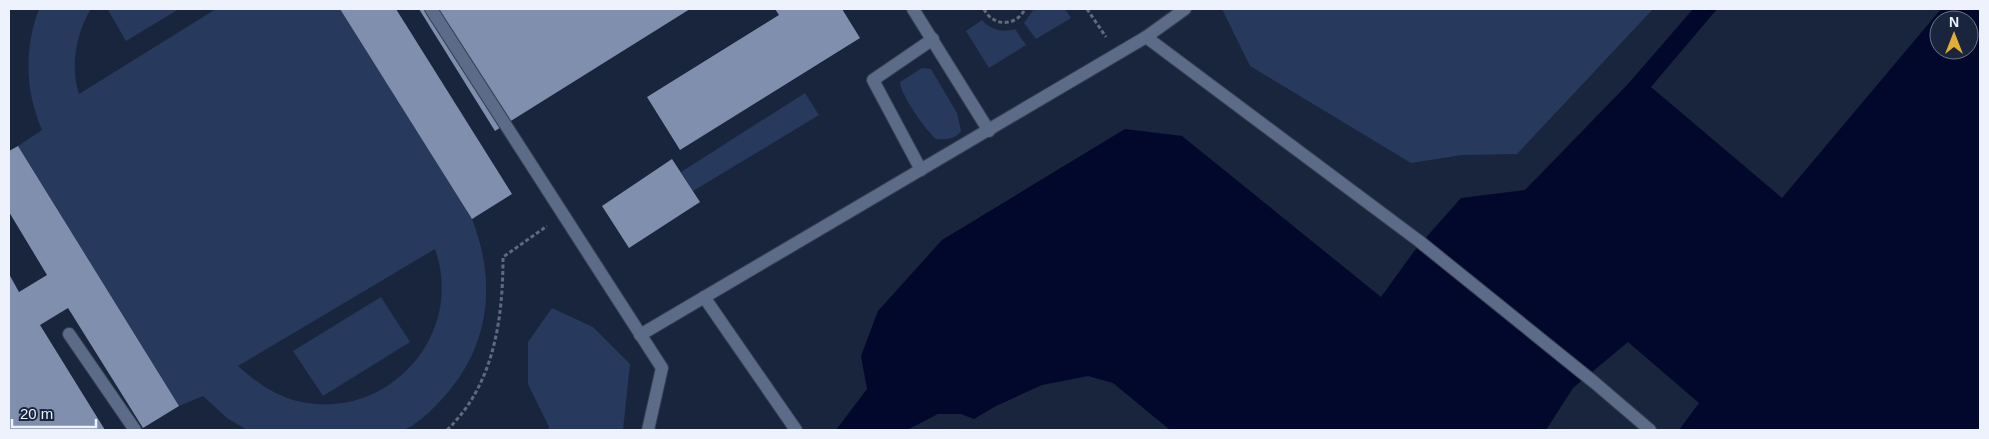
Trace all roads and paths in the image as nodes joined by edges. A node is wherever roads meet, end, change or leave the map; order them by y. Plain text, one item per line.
1 (431, 9) edge
2 (913, 9) edge
3 (984, 9) edge
4 (1025, 9) edge
5 (1086, 9) edge
6 (1185, 9) edge
7 (1146, 37) junction
8 (933, 39) junction
9 (1109, 42) dead end
10 (989, 130) junction
11 (921, 170) junction
12 (564, 215) junction
13 (704, 297) junction
14 (69, 334) dead end
15 (640, 334) junction
16 (135, 430) edge
17 (447, 430) edge
18 (648, 430) edge
19 (796, 430) edge
20 (1650, 430) edge

1 - 12 lane
2 - 8 lane
3 - 4 path
5 - 9 path
6 - 7 lane
7 - 10 lane
7 - 20 lane
8 - 10 lane
8 - 11 lane
10 - 11 lane
11 - 13 lane
12 - 15 lane
12 - 17 path
13 - 15 lane
13 - 19 lane
14 - 16 lane
15 - 18 lane

